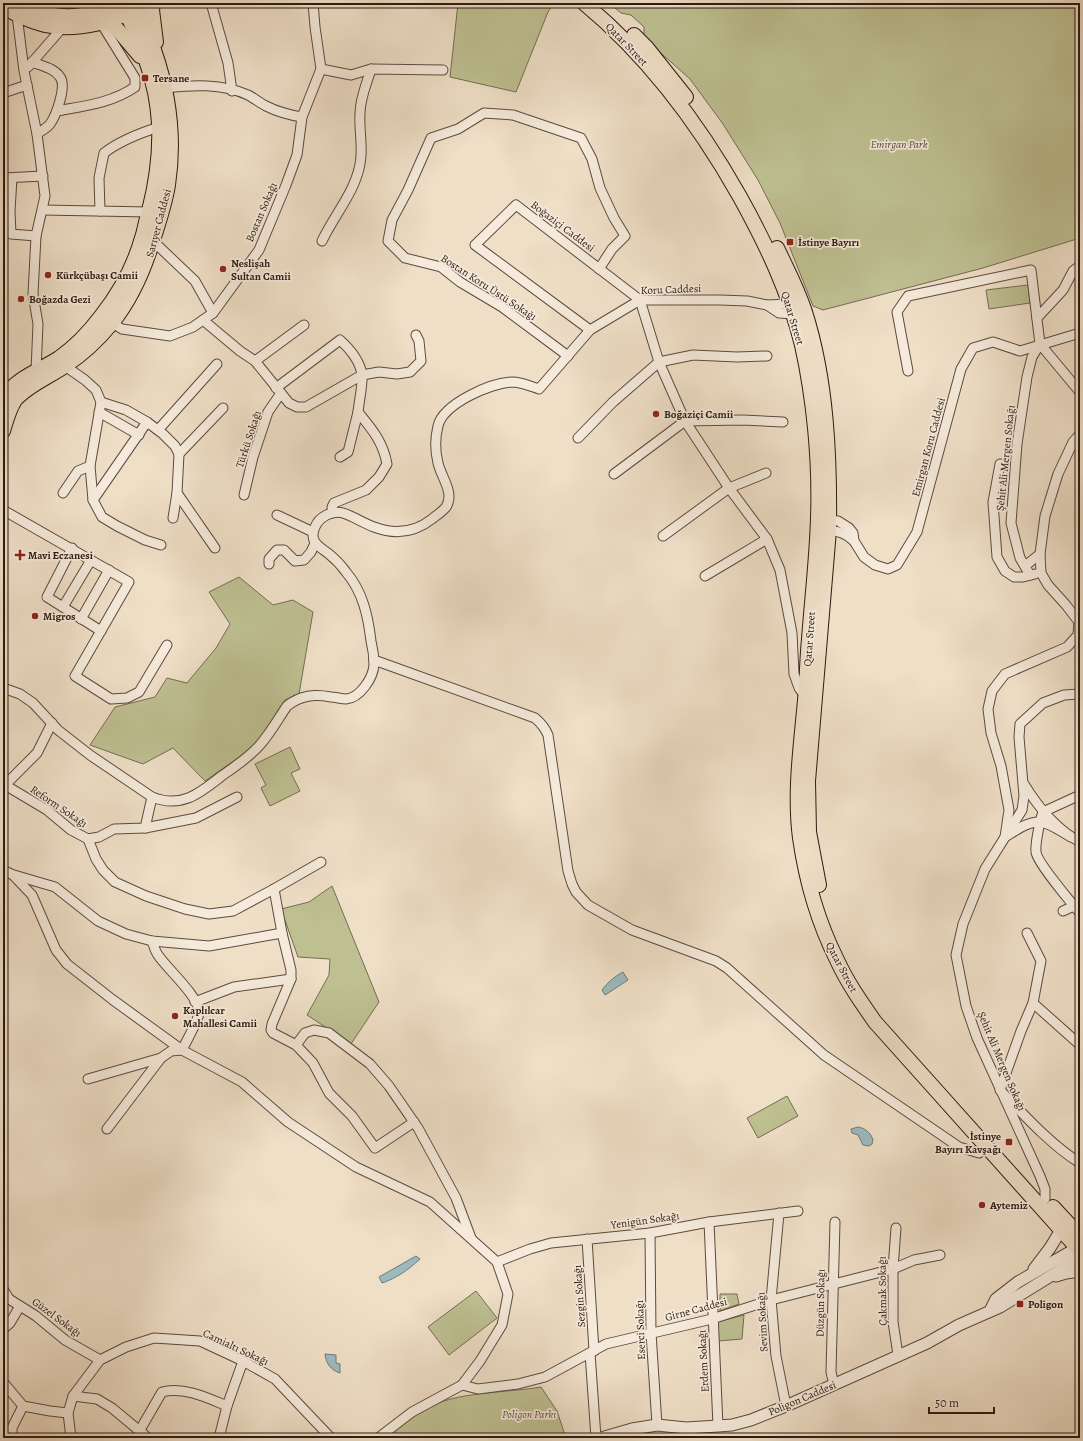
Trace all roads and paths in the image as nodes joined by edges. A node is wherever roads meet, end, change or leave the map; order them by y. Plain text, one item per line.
1 (153, 3) edge
2 (211, 3) edge
3 (313, 3) edge
4 (584, 3) edge
5 (598, 3) edge
6 (3, 6) edge
7 (130, 6) edge
8 (15, 9) edge
9 (104, 22) junction
10 (63, 27) junction
11 (32, 62) junction
12 (153, 64) junction
13 (321, 69) junction
14 (371, 69) junction
15 (443, 70) dead end
16 (24, 71) junction
17 (27, 85) junction
18 (165, 88) junction
19 (232, 91) junction
20 (3, 93) edge
21 (57, 110) junction
22 (302, 117) junction
23 (159, 127) junction
24 (38, 134) junction
25 (43, 176) junction
26 (8, 178) edge
27 (43, 210) junction
28 (100, 211) junction
29 (148, 212) junction
30 (36, 236) junction
31 (148, 240) junction
32 (322, 241) dead end
33 (1080, 266) edge
34 (599, 269) junction
35 (640, 300) junction
36 (797, 307) junction
37 (213, 313) junction
38 (1037, 318) junction
39 (107, 319) junction
40 (203, 320) junction
41 (304, 325) dead end
42 (590, 330) junction
43 (1080, 333) edge
44 (416, 335) dead end
45 (1040, 344) junction
46 (568, 356) junction
47 (767, 356) dead end
48 (255, 361) junction
49 (62, 362) junction
50 (659, 362) junction
51 (217, 364) dead end
52 (908, 370) dead end
53 (36, 371) junction
54 (362, 375) junction
55 (279, 390) junction
56 (1080, 392) edge
57 (3, 398) edge
58 (101, 402) junction
59 (223, 408) dead end
60 (99, 412) junction
61 (358, 412) junction
62 (685, 421) junction
63 (147, 422) junction
64 (783, 422) dead end
65 (158, 430) junction
66 (3, 431) edge
67 (1080, 434) edge
68 (139, 435) junction
69 (578, 438) dead end
70 (179, 454) junction
71 (340, 457) dead end
72 (1000, 464) dead end
73 (90, 466) junction
74 (766, 473) dead end
75 (614, 474) dead end
76 (729, 488) junction
77 (63, 493) dead end
78 (177, 493) junction
79 (244, 495) dead end
80 (93, 500) junction
81 (3, 510) edge
82 (333, 513) junction
83 (277, 515) dead end
84 (173, 518) dead end
85 (824, 524) junction
86 (314, 532) junction
87 (663, 536) dead end
88 (767, 539) junction
89 (315, 543) junction
90 (161, 544) dead end
91 (72, 548) junction
92 (215, 548) dead end
93 (1040, 554) junction
94 (91, 560) junction
95 (269, 564) dead end
96 (1025, 566) junction
97 (109, 570) junction
98 (1041, 573) junction
99 (1030, 575) junction
100 (705, 576) dead end
101 (63, 607) junction
102 (81, 618) junction
103 (101, 631) junction
104 (167, 645) dead end
105 (374, 660) junction
106 (3, 688) edge
107 (1080, 694) edge
108 (806, 696) junction
109 (52, 723) junction
110 (1023, 783) junction
111 (1080, 795) edge
112 (152, 797) junction
113 (237, 797) dead end
114 (1043, 812) junction
115 (1040, 822) junction
116 (145, 828) junction
117 (1005, 836) junction
118 (1071, 837) junction
119 (88, 839) junction
120 (1080, 842) edge
121 (321, 862) dead end
122 (3, 870) edge
123 (13, 875) junction
124 (274, 889) junction
125 (1077, 904) edge
126 (1063, 911) dead end
127 (1080, 913) edge
128 (282, 932) junction
129 (1027, 932) dead end
130 (152, 941) junction
131 (291, 979) junction
132 (195, 1002) junction
133 (1034, 1003) junction
134 (1080, 1044) edge
135 (296, 1045) junction
136 (182, 1050) junction
137 (161, 1058) junction
138 (88, 1079) dead end
139 (1000, 1090) junction
140 (414, 1122) junction
141 (107, 1129) dead end
142 (991, 1145) junction
143 (1080, 1163) edge
144 (1045, 1199) junction
145 (798, 1211) dead end
146 (779, 1213) junction
147 (709, 1222) junction
148 (835, 1222) dead end
149 (896, 1228) dead end
150 (1061, 1230) junction
151 (650, 1233) junction
152 (472, 1239) junction
153 (587, 1239) junction
154 (1079, 1248) edge
155 (940, 1255) dead end
156 (497, 1262) junction
157 (893, 1269) junction
158 (1080, 1271) edge
159 (1030, 1274) junction
160 (1044, 1280) junction
161 (833, 1284) junction
162 (3, 1289) edge
163 (771, 1300) junction
164 (20, 1306) junction
165 (990, 1311) junction
166 (712, 1319) junction
167 (3, 1329) edge
168 (651, 1333) junction
169 (592, 1352) junction
170 (898, 1355) junction
171 (100, 1360) junction
172 (243, 1361) junction
173 (3, 1382) edge
174 (462, 1385) junction
175 (834, 1385) junction
176 (74, 1396) junction
177 (23, 1406) junction
178 (227, 1406) junction
179 (786, 1406) junction
180 (68, 1413) junction
181 (657, 1425) junction
182 (718, 1426) junction
183 (140, 1430) junction
184 (386, 1435) edge
185 (12, 1438) edge
186 (71, 1438) edge
187 (148, 1438) edge
188 (219, 1438) edge
189 (331, 1438) edge
190 (378, 1438) edge
191 (596, 1438) edge
192 (601, 1438) edge

1 - 12 main road
2 - 19 street
3 - 13 street, Bostan Sokağı
4 - 36 main road, Qatar Street
5 - 36 main road, Qatar Street
6 - 8 main road
7 - 8 main road
7 - 9 main road
7 - 12 main road, Sarıyer Caddesi
8 - 10 main road
8 - 16 street
9 - 10 main road
9 - 12 main road
9 - 21 street
10 - 11 street
11 - 16 street
11 - 21 street
12 - 18 main road, Sarıyer Caddesi
12 - 23 main road, Sarıyer Caddesi
13 - 14 street
13 - 22 street, Bostan Sokağı
14 - 15 street
14 - 32 street
16 - 17 street
17 - 20 street
17 - 24 street
18 - 19 street
18 - 31 main road, Sarıyer Caddesi
19 - 22 street
21 - 24 street
22 - 37 street, Bostan Sokağı
23 - 28 street
23 - 29 main road, Sarıyer Caddesi
24 - 25 street
25 - 26 street
25 - 27 street
26 - 30 street
27 - 28 street
27 - 30 street
28 - 29 street
29 - 31 main road, Sarıyer Caddesi
30 - 53 street
31 - 37 street
31 - 39 main road, Sarıyer Caddesi
33 - 38 street
34 - 35 street, Boğaziçi Caddesi
34 - 42 street, Boğaziçi Caddesi
34 - 46 street, Bostan Koru Üstü Sokağı
35 - 36 street, Koru Caddesi
35 - 42 street, Koru Caddesi
35 - 50 street
36 - 85 main road, Qatar Street
37 - 40 street, Bostan Sokağı
38 - 45 street
38 - 52 street
39 - 40 street, Bostan Sokağı
39 - 49 main road, Sarıyer Caddesi
40 - 48 street
41 - 48 street
42 - 46 street, Koru Caddesi
43 - 45 street, Emirgan Koru Caddesi
44 - 54 street
45 - 56 street
45 - 85 street, Emirgan Koru Caddesi
45 - 96 street, Şehit Ali Mergen Sokağı
46 - 82 street, Koru Caddesi
47 - 50 street
48 - 55 street
49 - 53 main road, Sarıyer Caddesi
49 - 58 street
49 - 66 main road, Sarıyer Caddesi
50 - 62 street
50 - 69 street
51 - 65 street
53 - 57 main road, Sarıyer Caddesi
54 - 55 street
54 - 55 street, Türkü Sokağı
54 - 61 street
55 - 79 street, Türkü Sokağı
58 - 60 street
58 - 63 street
59 - 70 street
60 - 68 street
60 - 73 street
61 - 71 street
61 - 82 street
62 - 64 street
62 - 75 street
62 - 76 street
63 - 65 street
63 - 68 street
65 - 70 street
67 - 93 street
68 - 80 street
70 - 78 street
72 - 99 street
73 - 77 street
73 - 80 street
74 - 76 street
76 - 87 street
76 - 88 street
78 - 84 street
78 - 92 street
80 - 90 street
81 - 91 street
82 - 86 street
83 - 86 street
85 - 108 main road, Qatar Street
85 - 142 main road, Qatar Street
86 - 89 street
88 - 100 street
88 - 108 street
89 - 95 street
89 - 105 street
91 - 94 street
91 - 101 street
93 - 96 street
93 - 98 street
94 - 97 street
94 - 101 street
96 - 99 street, Şehit Ali Mergen Sokağı
97 - 102 street
97 - 103 street
98 - 99 street
98 - 117 street
101 - 102 street
102 - 103 street
103 - 104 street
105 - 112 street
105 - 142 street
106 - 109 street
107 - 110 street, Şehit Ali Mergen Sokağı
108 - 142 main road, Qatar Street
109 - 112 street
109 - 119 street, Reform Sokağı
110 - 114 street
110 - 117 street, Şehit Ali Mergen Sokağı
111 - 114 street
112 - 116 street
113 - 116 street, Reform Sokağı
114 - 115 street
114 - 118 street
115 - 117 street
115 - 118 street
115 - 125 street
116 - 119 street, Reform Sokağı
117 - 139 street, Şehit Ali Mergen Sokağı
118 - 120 street
119 - 124 street
121 - 124 street
122 - 123 street
123 - 130 street
123 - 136 street
124 - 128 street
125 - 126 street
125 - 127 street
128 - 130 street
128 - 131 street
129 - 133 street
130 - 132 street
131 - 132 street
131 - 135 street
132 - 136 street
133 - 134 street
133 - 139 street
135 - 140 street
135 - 140 street
136 - 137 street
136 - 152 street
137 - 138 street
137 - 141 street
139 - 143 street
139 - 144 street, Şehit Ali Mergen Sokağı
140 - 152 street
142 - 144 main road, Qatar Street
142 - 150 main road, Qatar Street
144 - 154 main road, Qatar Street
145 - 146 street, Yenigün Sokağı
146 - 147 street, Yenigün Sokağı
146 - 163 street, Sevim Sokağı
147 - 151 street, Yenigün Sokağı
147 - 166 street, Erdem Sokağı
148 - 161 street, Düzgün Sokağı
149 - 157 street, Çakmak Sokağı
150 - 154 main road, Qatar Street
150 - 159 street
151 - 153 street, Yenigün Sokağı
151 - 168 street, Eserci Sokağı
152 - 156 street
153 - 156 street, Yenigün Sokağı
153 - 169 street, Sezgin Sokağı
154 - 159 street, Poligon Caddesi
154 - 160 street, Poligon Caddesi
155 - 157 street, Girne Caddesi
156 - 174 street
157 - 161 street, Girne Caddesi
157 - 170 street, Çakmak Sokağı
158 - 160 street
159 - 165 street, Poligon Caddesi
160 - 165 street, Poligon Caddesi
161 - 163 street, Girne Caddesi
161 - 175 street, Düzgün Sokağı
162 - 164 street, Güzel Sokağı
163 - 166 street, Girne Caddesi
163 - 179 street, Sevim Sokağı
164 - 167 street
164 - 171 street, Güzel Sokağı
165 - 170 street, Poligon Caddesi
166 - 168 street, Girne Caddesi
166 - 182 street, Erdem Sokağı
168 - 169 street, Girne Caddesi
168 - 181 street, Eserci Sokağı
169 - 174 street, Girne Caddesi
169 - 191 street, Sezgin Sokağı
170 - 175 street, Poligon Caddesi
171 - 172 street, Camialtı Sokağı
171 - 176 street, Camialtı Sokağı
172 - 178 street
172 - 189 street, Camialtı Sokağı
173 - 177 street
174 - 184 street
175 - 179 street, Poligon Caddesi
176 - 180 street, Camialtı Sokağı
176 - 183 street
177 - 180 street
177 - 185 street
178 - 183 street
178 - 188 street
179 - 182 street, Poligon Caddesi
180 - 186 street
181 - 182 street, Poligon Caddesi
181 - 192 street, Poligon Caddesi
183 - 187 street
184 - 190 street

